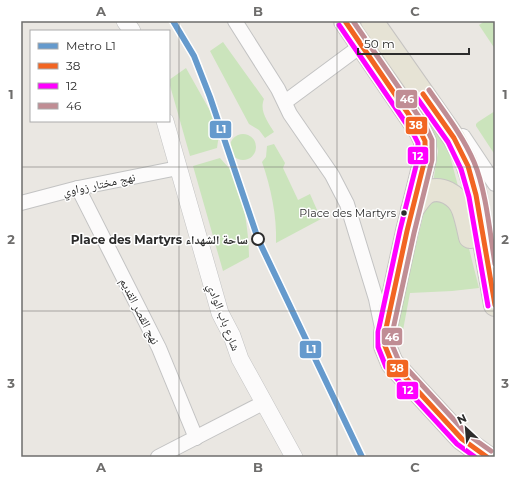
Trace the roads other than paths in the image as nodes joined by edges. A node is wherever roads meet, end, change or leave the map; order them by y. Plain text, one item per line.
1 (125, 21) edge
2 (235, 21) edge
3 (345, 21) edge
4 (372, 21) edge
5 (131, 30) edge
6 (362, 45) junction
7 (403, 66) junction
8 (285, 102) junction
9 (165, 122) edge
10 (178, 168) junction
11 (493, 181) edge
12 (78, 188) junction
13 (21, 203) edge
14 (412, 210) junction
15 (493, 296) edge
16 (495, 318) edge
17 (385, 341) junction
18 (263, 403) junction
19 (196, 438) junction
20 (462, 440) junction
21 (158, 457) edge
22 (293, 457) edge
23 (479, 457) edge
24 (487, 457) edge

1 - 5 street
2 - 8 street
3 - 6 main road
4 - 7 main road
6 - 8 street
6 - 14 main road
7 - 11 street
7 - 15 main road
8 - 17 street
9 - 10 street, شارع باب الوادي
10 - 12 street, نهج مختار زواوي
10 - 18 street, شارع باب الوادي
12 - 13 street, نهج مختار زواوي
12 - 19 street, نهج القصر القديم
14 - 16 main road
14 - 17 main road
17 - 20 main road
18 - 19 street
18 - 22 street, شارع باب الوادي
19 - 21 street
20 - 23 main road
20 - 24 main road

